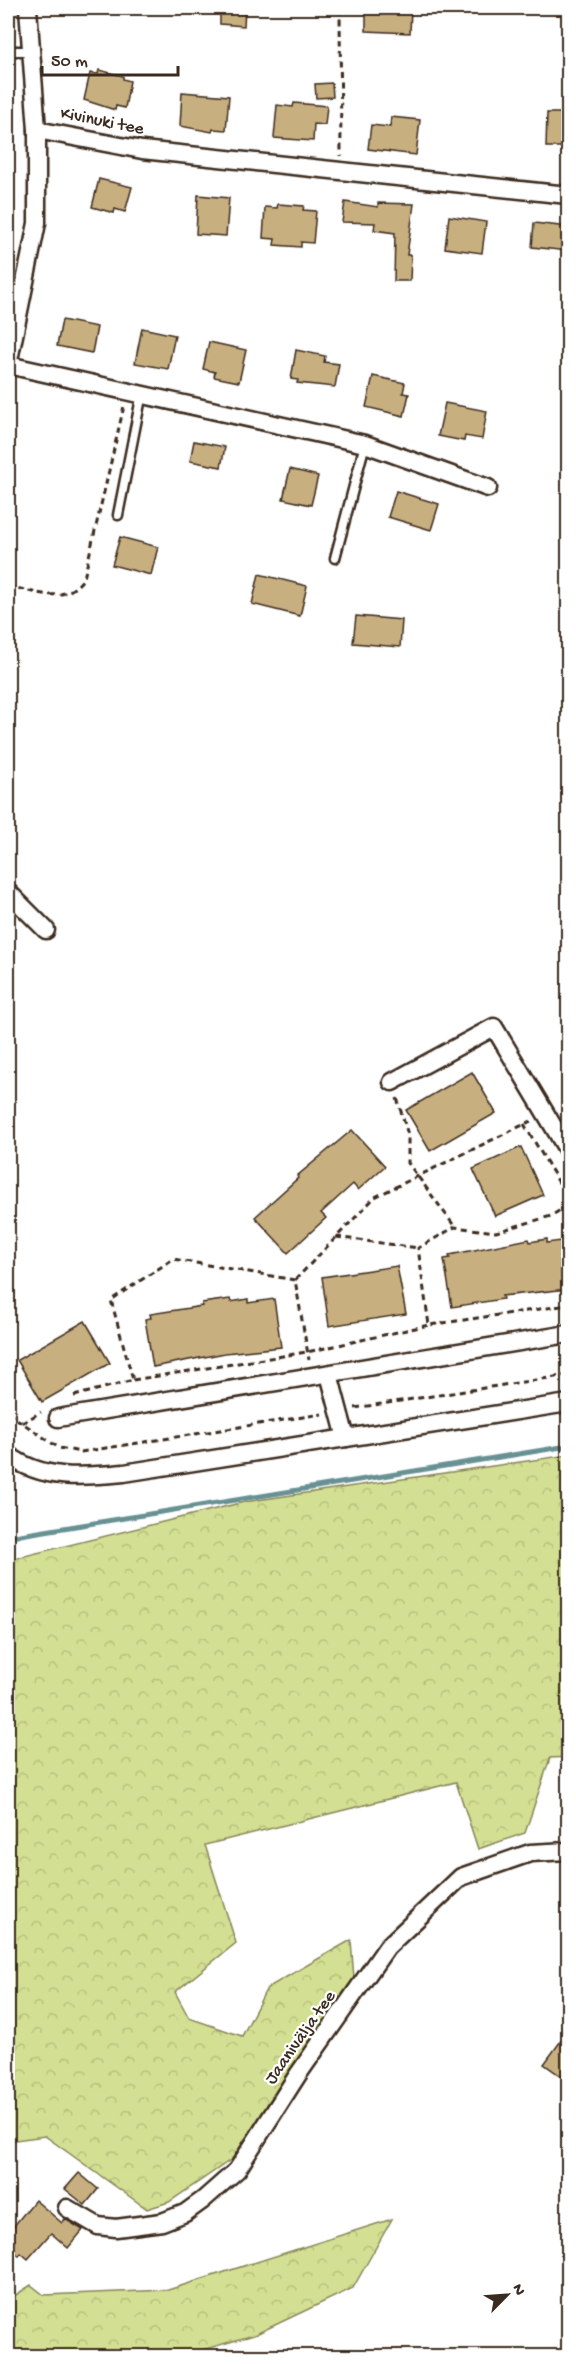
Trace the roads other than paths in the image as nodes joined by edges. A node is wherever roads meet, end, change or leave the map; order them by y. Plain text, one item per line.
1 (28, 8) edge
2 (8, 51) edge
3 (30, 51) junction
4 (37, 130) junction
5 (568, 195) edge
6 (135, 392) junction
7 (365, 444) junction
8 (488, 488) dead end
9 (118, 515) dead end
10 (335, 558) dead end
11 (8, 892) edge
12 (46, 930) dead end
13 (392, 1082) road end
14 (568, 1152) edge
15 (568, 1334) edge
16 (329, 1374) junction
17 (568, 1403) edge
18 (58, 1418) dead end
19 (346, 1438) junction
20 (8, 1455) edge
21 (568, 1851) edge
22 (67, 2208) dead end

1 - 3 street
2 - 3 lane
3 - 4 street
4 - 5 street, Kivinuki tee
4 - 6 street, Kivinuki tee
6 - 7 street, Kivinuki tee
6 - 9 lane
7 - 8 street, Kivinuki tee
7 - 10 lane
11 - 12 street
13 - 14 street
15 - 16 street
16 - 18 street
16 - 19 street
17 - 19 street
19 - 20 street
21 - 22 street, Jaanivälja tee

